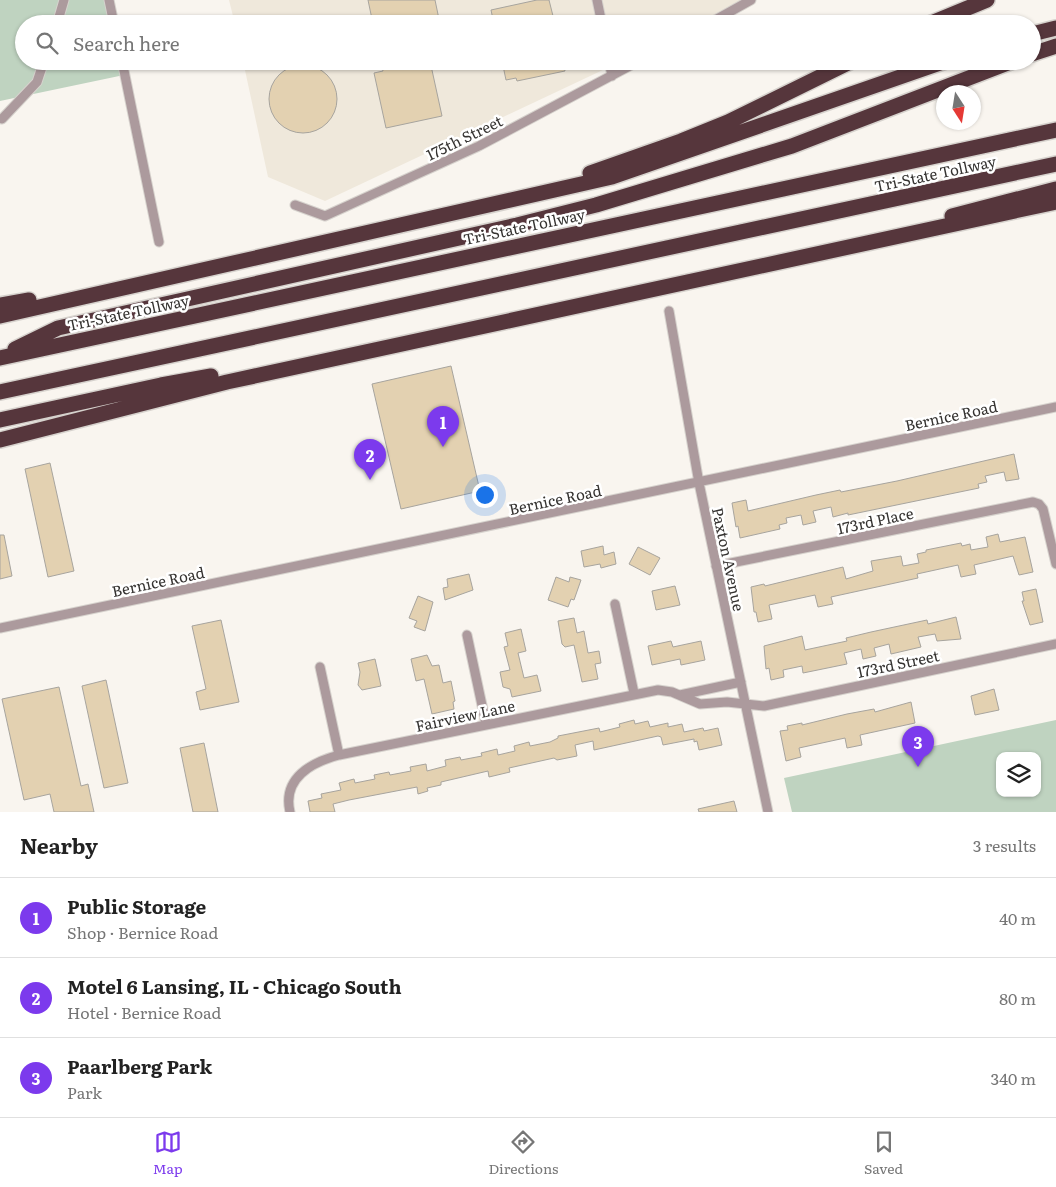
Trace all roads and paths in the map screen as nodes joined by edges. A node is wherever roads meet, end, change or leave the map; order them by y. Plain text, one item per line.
1 (64, 0) edge
2 (109, 0) edge
3 (597, 0) edge
4 (751, 0) edge
5 (987, 0) edge
6 (59, 15) edge
7 (112, 15) edge
8 (600, 15) edge
9 (724, 15) edge
10 (951, 15) edge
11 (1056, 28) edge
12 (1041, 32) edge
13 (1056, 46) edge
14 (1041, 51) edge
15 (41, 70) edge
16 (124, 70) edge
17 (611, 70) edge
18 (623, 70) edge
19 (834, 70) edge
20 (920, 70) edge
21 (990, 70) edge
22 (612, 76) junction
23 (2, 119) dead end
24 (1056, 130) edge
25 (1056, 164) edge
26 (1056, 188) edge
27 (1056, 202) edge
28 (296, 205) dead end
29 (489, 206) junction
30 (159, 242) dead end
31 (865, 243) junction
32 (100, 294) junction
33 (0, 305) edge
34 (669, 311) dead end
35 (0, 316) edge
36 (367, 350) junction
37 (0, 357) edge
38 (0, 392) edge
39 (1056, 407) edge
40 (0, 420) edge
41 (0, 440) edge
42 (699, 483) junction
43 (1056, 564) edge
44 (716, 566) junction
45 (614, 604) dead end
46 (0, 628) edge
47 (467, 635) dead end
48 (1056, 644) edge
49 (320, 667) dead end
50 (741, 682) junction
51 (634, 693) junction
52 (680, 695) junction
53 (746, 705) junction
54 (486, 724) junction
55 (340, 755) junction
56 (290, 812) edge
57 (768, 812) edge

1 - 6 street
2 - 7 street
3 - 8 street
4 - 9 street
5 - 10 highway
11 - 12 highway
13 - 14 highway
15 - 23 street
16 - 30 street
17 - 22 street
18 - 22 street, 175th Street
19 - 29 highway
20 - 29 highway
21 - 37 highway
22 - 28 street, 175th Street
24 - 37 highway, Tri-State Tollway
25 - 38 highway, Tri-State Tollway
26 - 31 highway
27 - 31 highway
29 - 32 highway
31 - 36 highway
32 - 33 highway
32 - 35 highway
34 - 42 street, Paxton Avenue
36 - 40 highway
36 - 41 highway
39 - 42 street, Bernice Road
42 - 44 street, Paxton Avenue
42 - 46 street, Bernice Road
43 - 44 street, 173rd Place
44 - 50 street, Paxton Avenue
45 - 51 street
47 - 54 street
48 - 53 street, 173rd Street
49 - 55 street
50 - 52 street, Fairview Lane
50 - 53 street, Paxton Avenue
51 - 52 street, Fairview Lane
51 - 54 street, Fairview Lane
52 - 53 street, Fairview Lane
53 - 57 street, Paxton Avenue
54 - 55 street, Fairview Lane
55 - 56 street, Fairview Lane

